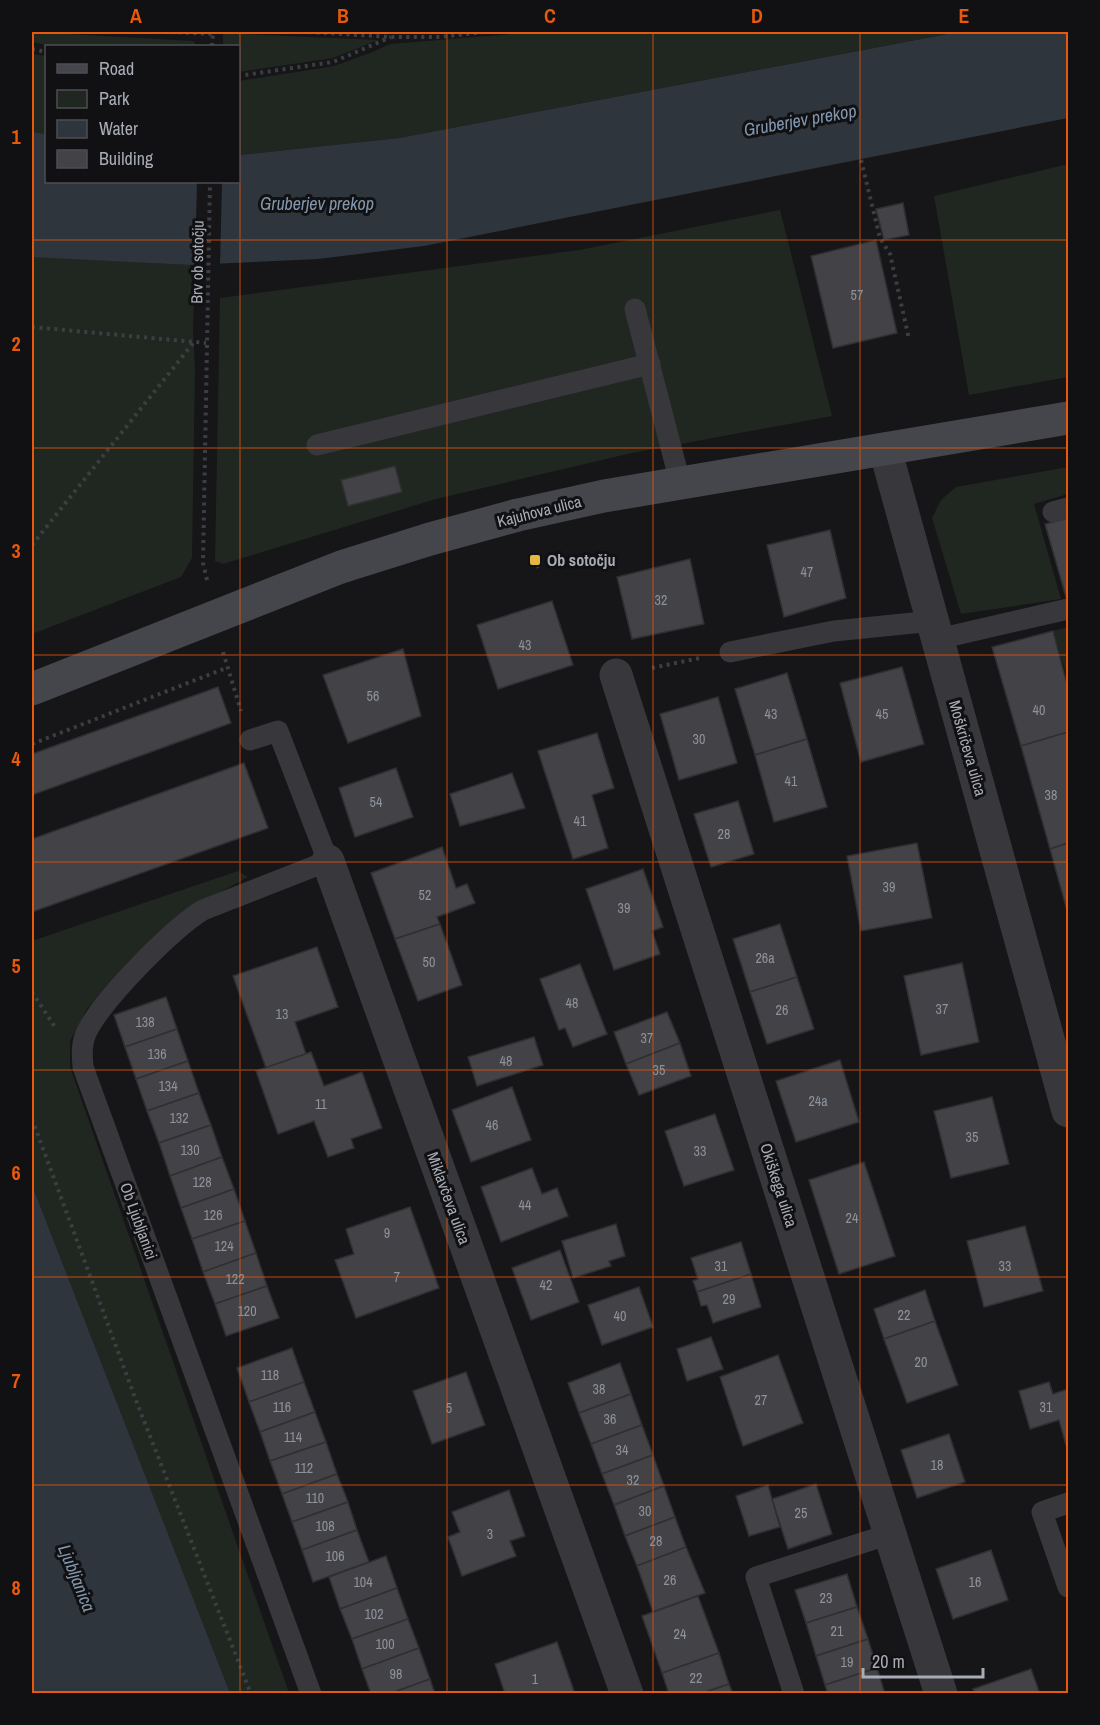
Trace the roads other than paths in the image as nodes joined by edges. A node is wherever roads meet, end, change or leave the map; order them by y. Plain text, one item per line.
1 (635, 309) dead end
2 (650, 364) junction
3 (1068, 418) edge
4 (317, 446) dead end
5 (885, 449) junction
6 (680, 482) junction
7 (1068, 609) edge
8 (935, 630) junction
9 (730, 652) road end
10 (616, 675) road end
11 (32, 689) edge
12 (250, 740) road end
13 (328, 861) junction
14 (1060, 1044) edge
15 (1068, 1111) edge
16 (1068, 1503) edge
17 (890, 1534) junction
18 (1068, 1587) edge
19 (311, 1694) edge
20 (627, 1694) edge
21 (794, 1694) edge
22 (941, 1694) edge

1 - 2 lane
2 - 4 lane
2 - 6 lane
3 - 5 main road, Kajuhova ulica
5 - 6 main road, Kajuhova ulica
5 - 8 street, Moškričeva ulica
6 - 11 main road, Kajuhova ulica
7 - 8 lane
8 - 9 lane
8 - 14 street, Moškričeva ulica
10 - 17 street, Okiškega ulica
12 - 13 lane, Miklavčeva ulica
13 - 19 lane, Ob Ljubljanici
13 - 20 street, Miklavčeva ulica
14 - 15 street, Moškričeva ulica
16 - 18 lane
17 - 21 lane
17 - 22 street, Okiškega ulica

